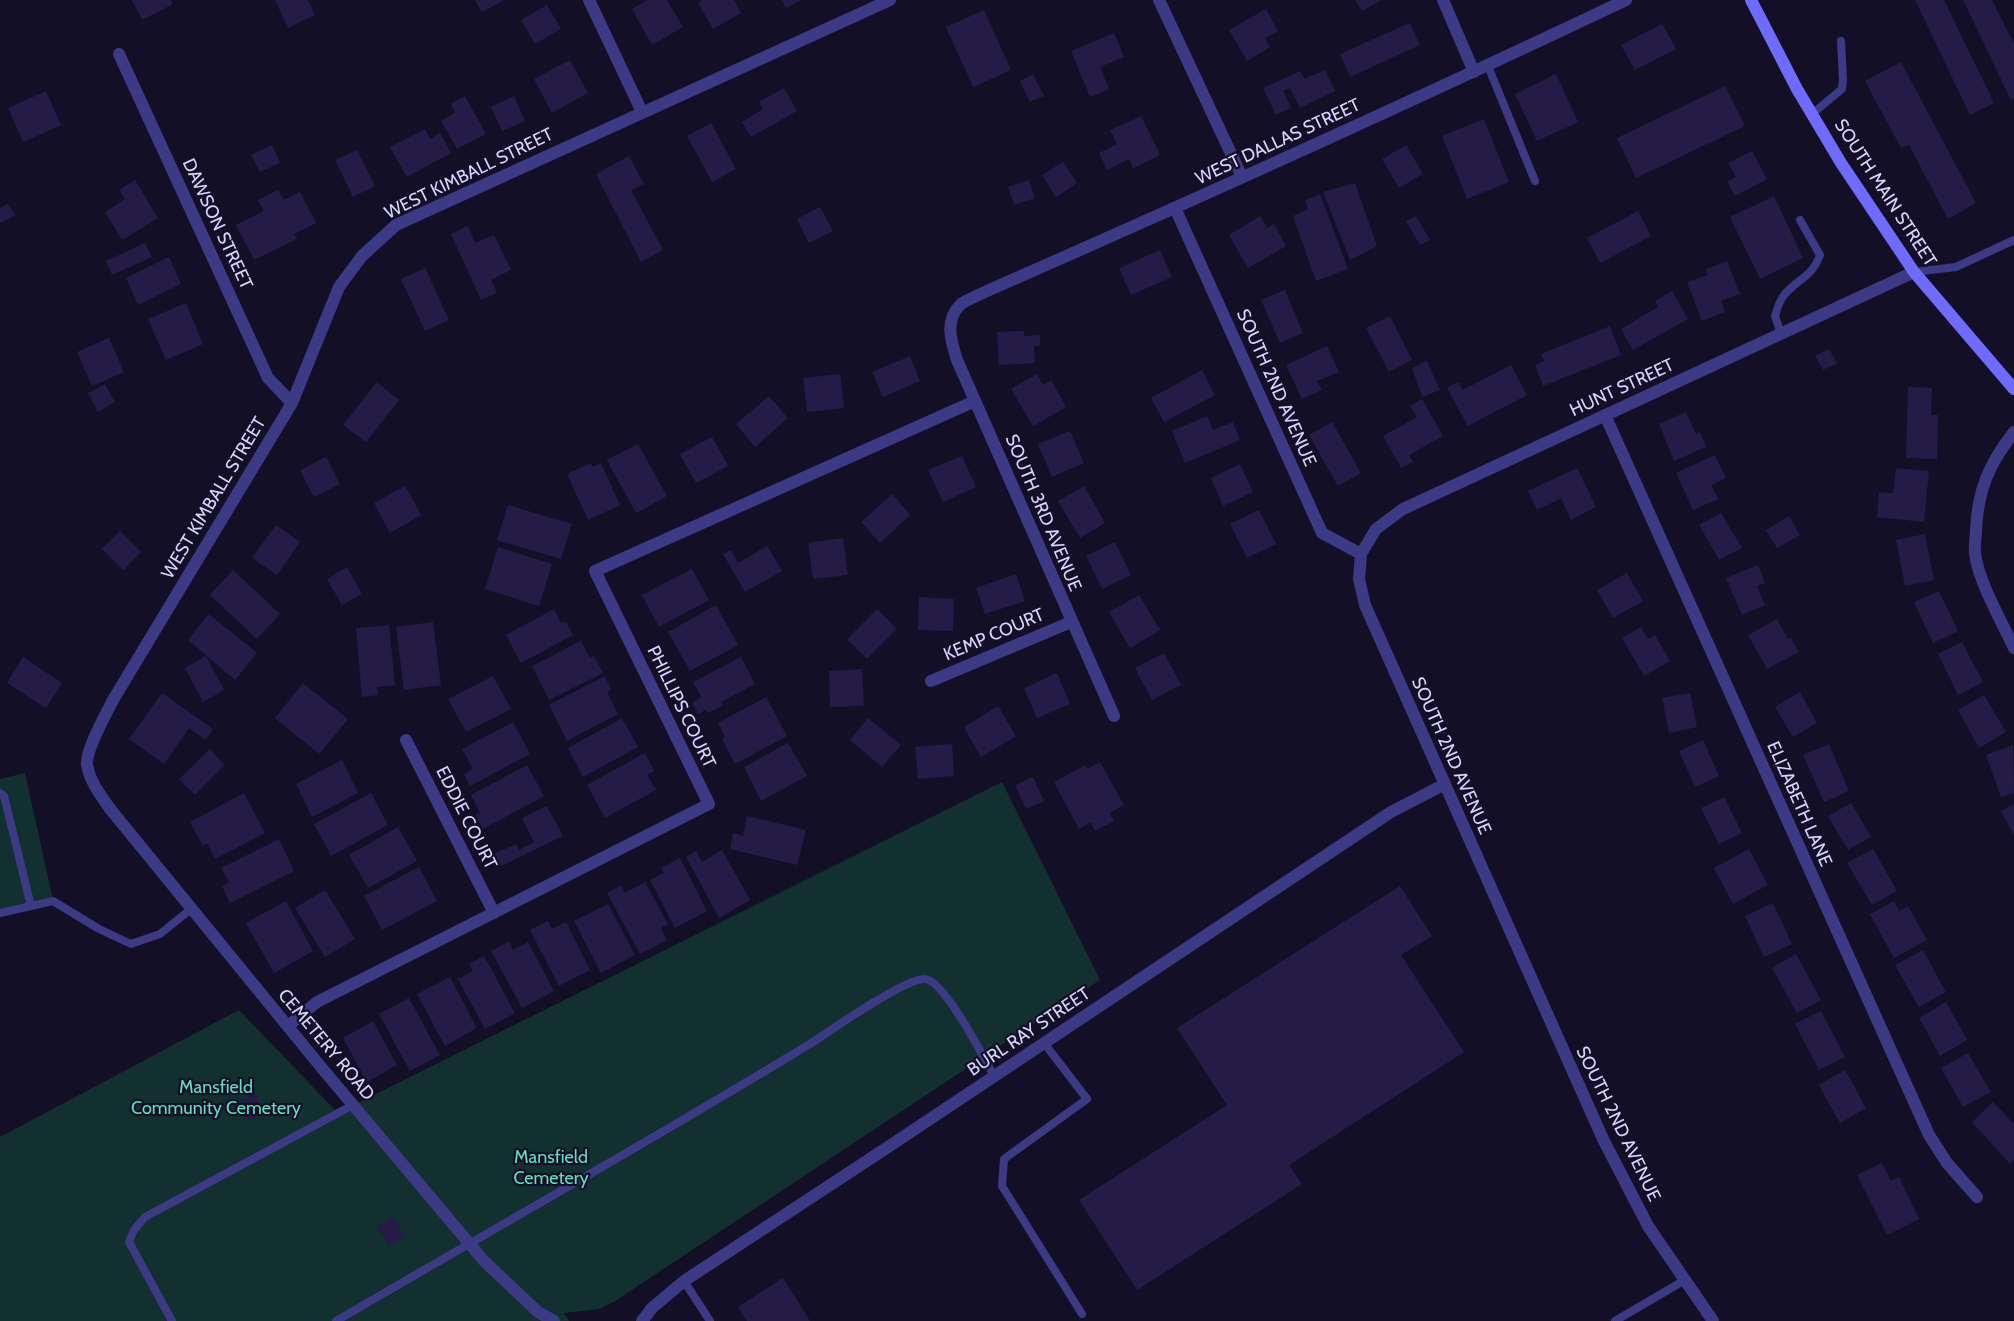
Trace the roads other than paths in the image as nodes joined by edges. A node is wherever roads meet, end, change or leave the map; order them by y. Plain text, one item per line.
1 (589, 0) edge
2 (1159, 0) edge
3 (1443, 0) edge
4 (1626, 0) edge
5 (1751, 0) edge
6 (882, 2) edge
7 (1841, 41) dead end
8 (119, 54) dead end
9 (1488, 66) junction
10 (1474, 72) junction
11 (642, 112) junction
12 (1812, 114) junction
13 (1242, 177) junction
14 (1535, 181) dead end
15 (1175, 208) junction
16 (1800, 220) dead end
17 (2014, 240) edge
18 (1914, 272) junction
19 (950, 322) joint
20 (1781, 334) junction
21 (2014, 389) edge
22 (975, 401) junction
23 (292, 403) junction
24 (1606, 415) junction
25 (2014, 432) edge
26 (1361, 554) junction
27 (1071, 622) junction
28 (2014, 648) edge
29 (931, 681) dead end
30 (1114, 716) dead end
31 (406, 740) dead end
32 (90, 774) joint
33 (1445, 784) junction
34 (0, 793) edge
35 (31, 906) junction
36 (191, 909) junction
37 (0, 913) edge
38 (494, 913) junction
39 (288, 1026) junction
40 (1044, 1043) junction
41 (994, 1076) junction
42 (353, 1105) junction
43 (1977, 1197) dead end
44 (470, 1244) junction
45 (1685, 1280) junction
46 (684, 1281) junction
47 (1082, 1314) dead end
48 (172, 1321) edge
49 (336, 1321) edge
50 (554, 1321) edge
51 (642, 1321) edge
52 (710, 1321) edge
53 (1615, 1321) edge
54 (1714, 1321) edge

1 - 11 street
2 - 13 street
3 - 10 street
4 - 9 street, WEST DALLAS STREET
5 - 12 main road, SOUTH MAIN STREET
6 - 11 street, WEST KIMBALL STREET
7 - 12 lane
8 - 23 street, DAWSON STREET
9 - 10 street, WEST DALLAS STREET
9 - 14 lane
10 - 13 street, WEST DALLAS STREET
11 - 23 street, WEST KIMBALL STREET
12 - 18 main road, SOUTH MAIN STREET
13 - 15 street, WEST DALLAS STREET
15 - 19 street, WEST DALLAS STREET
15 - 26 street, SOUTH 2ND AVENUE
16 - 20 lane
17 - 18 lane
18 - 20 street, HUNT STREET
18 - 21 main road, SOUTH MAIN STREET
19 - 22 street, SOUTH 3RD AVENUE
20 - 24 street, HUNT STREET
22 - 27 street, SOUTH 3RD AVENUE
22 - 38 street, PHILLIPS COURT
23 - 32 street, WEST KIMBALL STREET
24 - 26 street, HUNT STREET
24 - 43 street, ELIZABETH LANE
25 - 28 street
26 - 33 street, SOUTH 2ND AVENUE
27 - 29 street, KEMP COURT
27 - 30 street, SOUTH 3RD AVENUE
31 - 38 street, EDDIE COURT
32 - 36 street, CEMETERY ROAD
33 - 40 street, BURL RAY STREET
33 - 45 street, SOUTH 2ND AVENUE
34 - 35 lane
35 - 36 lane
35 - 37 lane
36 - 39 street, CEMETERY ROAD
38 - 39 street, PHILLIPS COURT
39 - 42 street, CEMETERY ROAD
40 - 41 street, BURL RAY STREET
40 - 47 lane
41 - 44 lane
41 - 46 street, BURL RAY STREET
42 - 44 street, CEMETERY ROAD
42 - 48 lane
44 - 49 lane
44 - 50 street, CEMETERY ROAD
45 - 53 lane
45 - 54 street, SOUTH 2ND AVENUE
46 - 51 street, BURL RAY STREET
46 - 52 lane

